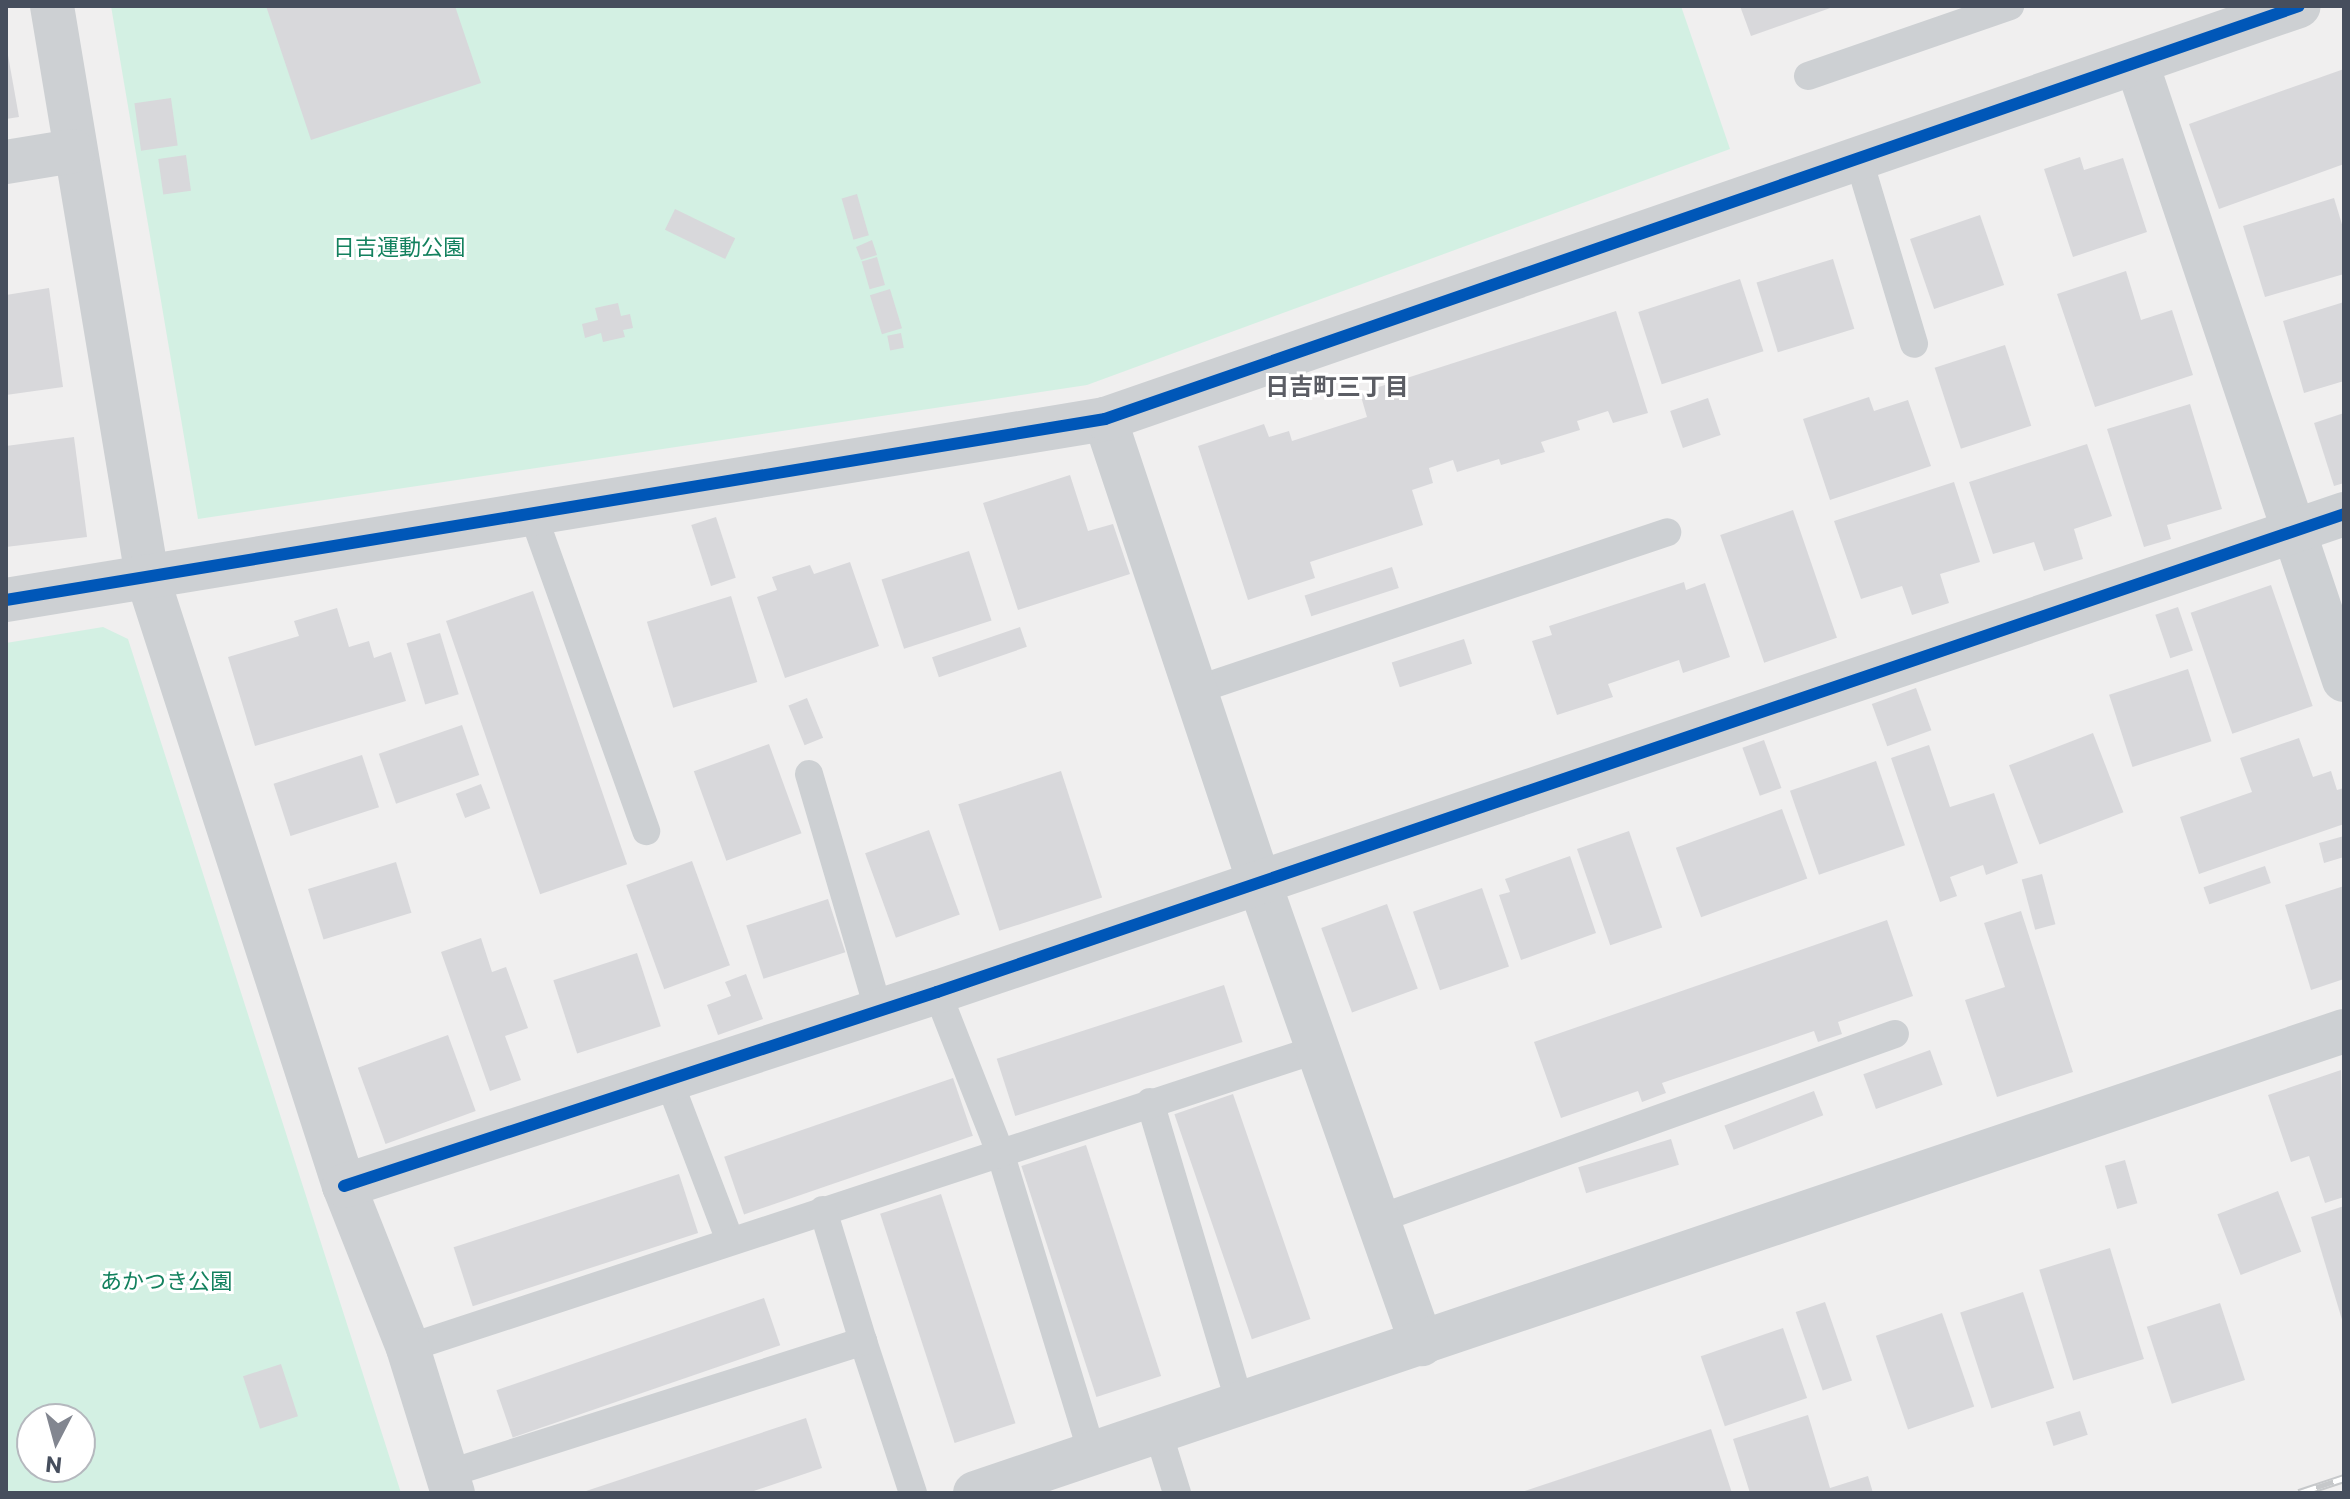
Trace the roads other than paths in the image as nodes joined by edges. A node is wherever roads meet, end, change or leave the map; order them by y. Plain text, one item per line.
1 (52, 6) edge
2 (2010, 6) edge
3 (2299, 6) edge
4 (2137, 64) junction
5 (1808, 76) dead end
6 (73, 151) junction
7 (1858, 157) junction
8 (6, 162) edge
9 (1914, 344) dead end
10 (1105, 419) junction
11 (532, 512) junction
12 (2344, 514) edge
13 (2294, 530) junction
14 (1667, 532) dead end
15 (147, 576) junction
16 (6, 600) edge
17 (2344, 680) edge
18 (1196, 690) junction
19 (809, 774) dead end
20 (646, 831) dead end
21 (1259, 882) junction
22 (937, 992) junction
23 (879, 1012) junction
24 (2344, 1031) edge
25 (1895, 1034) dead end
26 (1318, 1049) junction
27 (669, 1081) junction
28 (1150, 1102) junction
29 (1000, 1152) junction
30 (344, 1186) junction
31 (823, 1210) junction
32 (1378, 1219) junction
33 (730, 1241) junction
34 (863, 1341) junction
35 (1422, 1344) junction
36 (408, 1348) junction
37 (1240, 1404) junction
38 (1158, 1432) junction
39 (1092, 1453) junction
40 (450, 1483) edge
41 (913, 1493) edge
42 (975, 1493) edge
43 (1177, 1493) edge

1 - 6 street
2 - 5 lane
3 - 4 street
4 - 7 street
4 - 13 street
6 - 8 street
6 - 15 street
7 - 9 lane
7 - 10 street
10 - 11 street
10 - 18 street
11 - 15 street
11 - 20 lane
12 - 13 street
13 - 17 street
13 - 21 street
14 - 18 lane
15 - 16 street
15 - 30 street
18 - 21 street
19 - 23 lane
21 - 22 street
21 - 26 street
22 - 23 street
22 - 29 lane
23 - 27 street
24 - 35 street
25 - 32 lane
26 - 28 lane
26 - 32 street
27 - 30 street
27 - 33 lane
28 - 29 lane
28 - 37 lane
29 - 31 lane
29 - 39 lane
30 - 36 street
31 - 33 lane
31 - 34 lane
32 - 35 street
33 - 36 lane
34 - 40 lane
34 - 41 lane
35 - 37 street
36 - 40 street
37 - 38 street
38 - 39 street
38 - 43 lane
39 - 42 street

